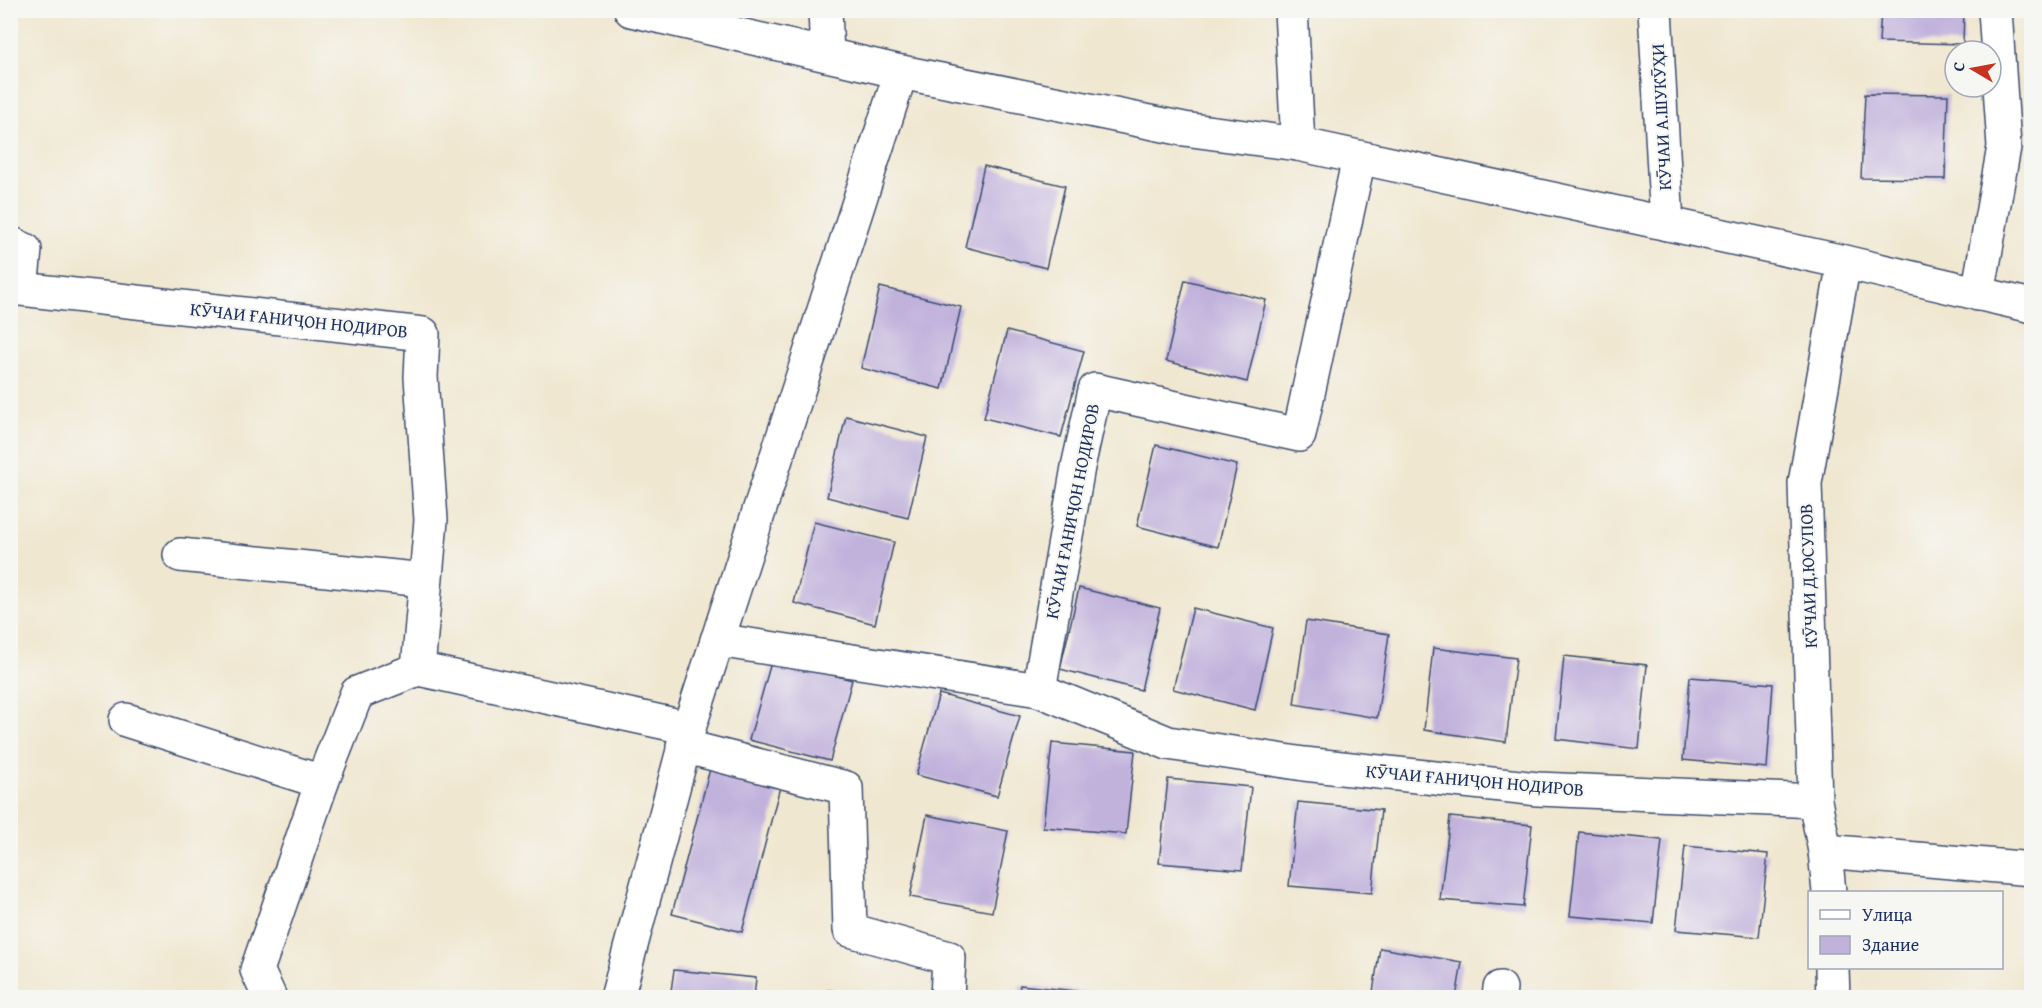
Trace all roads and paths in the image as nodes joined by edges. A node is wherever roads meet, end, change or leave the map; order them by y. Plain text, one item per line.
1 (631, 10) edge
2 (825, 10) edge
3 (1291, 10) edge
4 (1654, 10) edge
5 (1995, 10) edge
6 (827, 55) junction
7 (901, 72) junction
8 (1298, 144) junction
9 (1359, 158) junction
10 (1667, 224) junction
11 (10, 243) edge
12 (1844, 262) junction
13 (1978, 294) junction
14 (2031, 306) edge
15 (180, 555) dead end
16 (425, 580) junction
17 (717, 640) junction
18 (418, 669) junction
19 (1039, 690) junction
20 (126, 720) dead end
21 (686, 737) junction
22 (322, 782) junction
23 (1815, 801) junction
24 (1825, 851) junction
25 (2031, 869) edge
26 (1829, 891) edge
27 (1832, 969) edge
28 (270, 998) edge
29 (617, 998) edge
30 (947, 998) edge
31 (1833, 998) edge

1 - 6 street
2 - 6 street
3 - 8 street
4 - 10 street, КӮЧАИ А.ШУКӮҲИ
5 - 13 street
6 - 7 street
7 - 8 street
7 - 17 street
8 - 9 street
9 - 10 street
9 - 19 street, КӮЧАИ ҒАНИҶОН НОДИРОВ
10 - 12 street
11 - 16 street, КӮЧАИ ҒАНИҶОН НОДИРОВ
12 - 13 street
12 - 23 street, КӮЧАИ Д.ЮСУПОВ
13 - 14 street
15 - 16 street
16 - 18 street, КӮЧАИ ҒАНИҶОН НОДИРОВ
17 - 19 street, КӮЧАИ ҒАНИҶОН НОДИРОВ
17 - 21 street
18 - 21 street
18 - 22 street
19 - 23 street, КӮЧАИ ҒАНИҶОН НОДИРОВ
20 - 22 street
21 - 29 street
21 - 30 street
22 - 28 street
23 - 24 street, КӮЧАИ Д.ЮСУПОВ
24 - 25 street
24 - 26 street, КӮЧАИ Д.ЮСУПОВ
27 - 31 street

